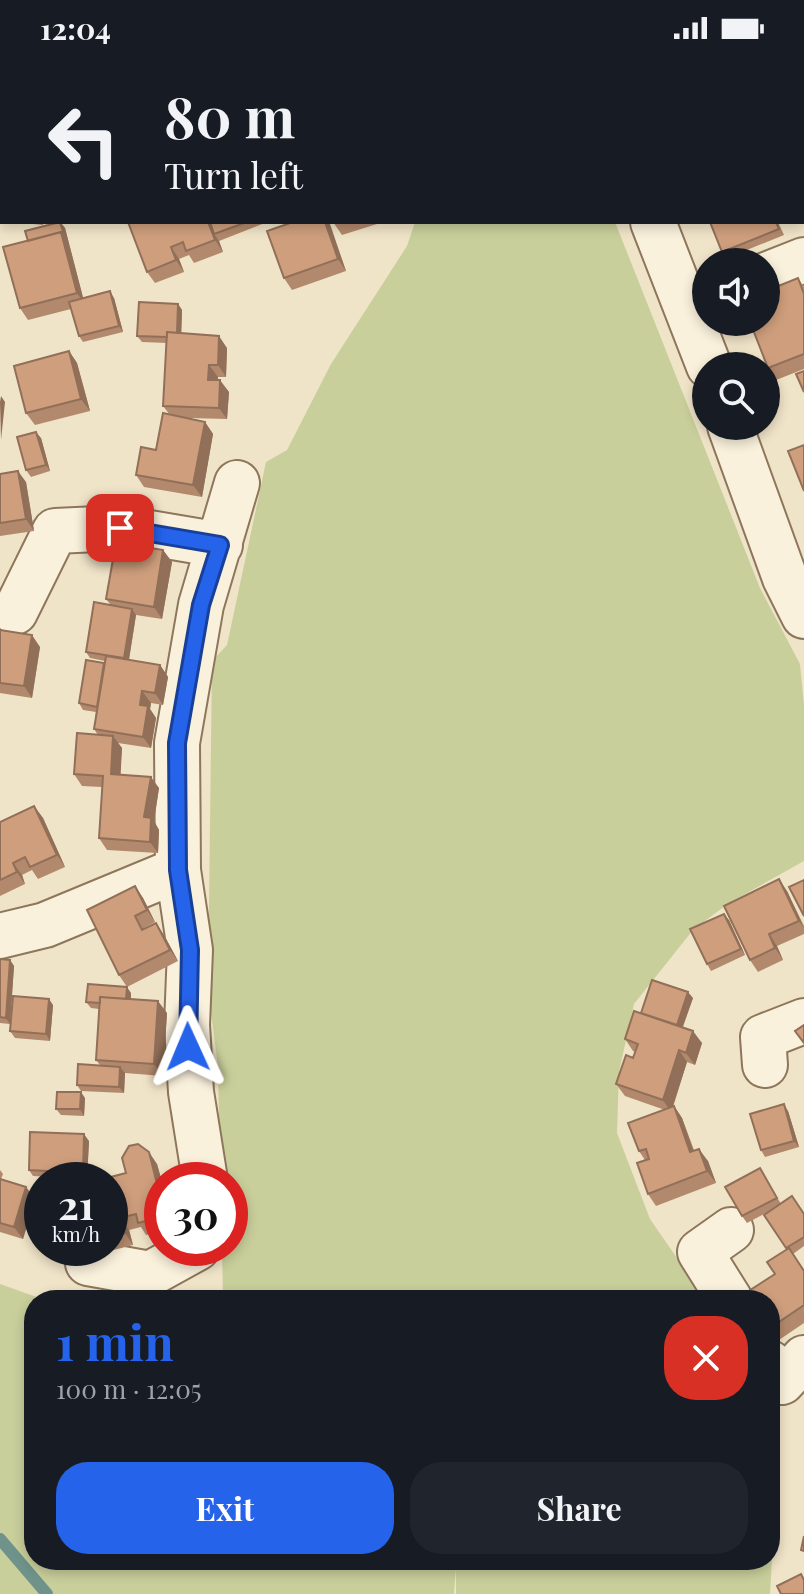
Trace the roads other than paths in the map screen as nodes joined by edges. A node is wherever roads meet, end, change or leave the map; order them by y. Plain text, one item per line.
1 (654, 224) edge
2 (804, 260) edge
3 (780, 269) edge
4 (692, 294) edge
5 (736, 440) edge
6 (237, 483) dead end
7 (220, 545) junction
8 (798, 588) edge
9 (15, 612) dead end
10 (178, 870) junction
11 (0, 936) edge
12 (804, 1021) edge
13 (765, 1065) dead end
14 (202, 1162) edge
15 (731, 1230) dead end
16 (105, 1266) edge
17 (164, 1266) edge
18 (724, 1290) edge
19 (804, 1358) edge
20 (780, 1379) edge

1 - 4 street
2 - 3 street
5 - 8 street
6 - 7 street
7 - 9 street
7 - 10 street
10 - 11 street
10 - 14 street
12 - 13 street
15 - 18 street
16 - 17 street
19 - 20 street

